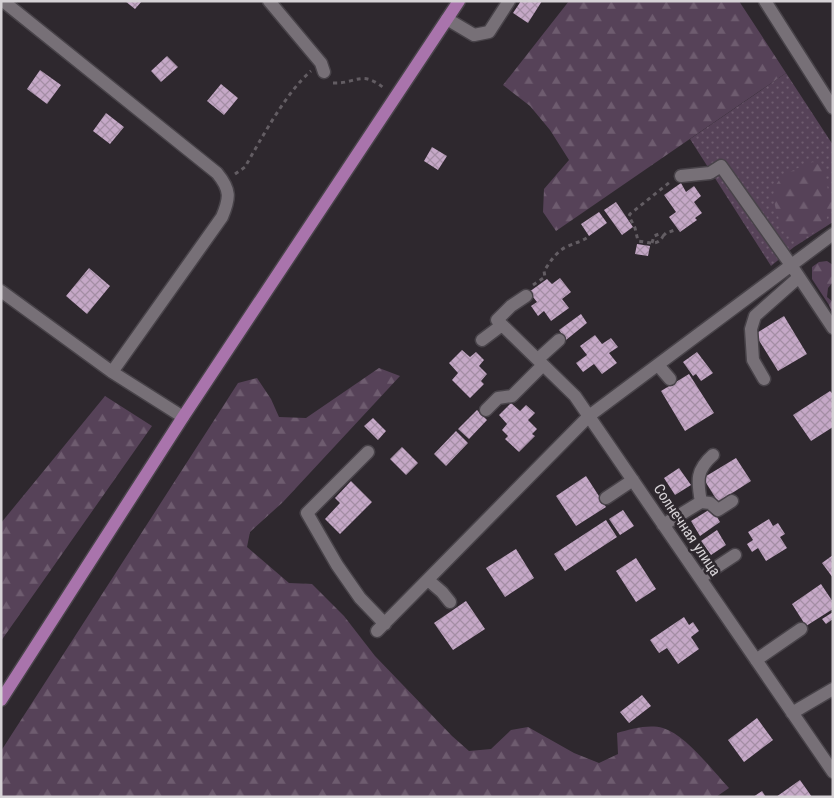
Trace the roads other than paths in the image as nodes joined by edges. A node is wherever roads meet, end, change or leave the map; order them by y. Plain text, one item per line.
1 (3, 1) edge
2 (269, 1) edge
3 (459, 1) edge
4 (509, 1) edge
5 (765, 1) edge
6 (447, 19) junction
7 (322, 67) road end
8 (833, 108) edge
9 (682, 176) road end
10 (833, 234) edge
11 (791, 265) junction
12 (799, 277) junction
13 (1, 291) edge
14 (526, 296) road end
15 (499, 323) junction
16 (833, 328) edge
17 (482, 340) dead end
18 (559, 340) dead end
19 (540, 362) junction
20 (658, 364) junction
21 (112, 372) junction
22 (764, 378) dead end
23 (670, 379) dead end
24 (486, 410) dead end
25 (183, 416) junction
26 (589, 416) junction
27 (368, 452) dead end
28 (713, 454) dead end
29 (633, 480) junction
30 (606, 498) dead end
31 (732, 501) dead end
32 (701, 502) junction
33 (664, 525) junction
34 (734, 555) dead end
35 (700, 578) junction
36 (428, 580) junction
37 (450, 602) dead end
38 (801, 629) dead end
39 (756, 660) junction
40 (833, 689) edge
41 (1, 700) edge
42 (792, 713) junction
43 (833, 772) edge

1 - 21 street
2 - 7 street
3 - 6 main road
4 - 6 street
5 - 8 street
6 - 25 main road
9 - 11 street
10 - 11 street
11 - 12 street
11 - 20 street
12 - 16 street
12 - 22 street
13 - 21 street
14 - 15 street
15 - 17 street
15 - 19 street, Солнечная улица
18 - 19 street
19 - 24 street
19 - 26 street, Солнечная улица
20 - 23 street
20 - 26 street
21 - 25 street
25 - 41 main road
26 - 29 street, Солнечная улица
26 - 36 street
27 - 36 street
28 - 32 street
29 - 30 street
29 - 33 street, Солнечная улица
31 - 32 street
32 - 33 street
33 - 35 street, Солнечная улица
34 - 35 street
35 - 39 street, Солнечная улица
36 - 37 street
38 - 39 street
39 - 42 street, Солнечная улица
40 - 42 street
42 - 43 street, Солнечная улица

